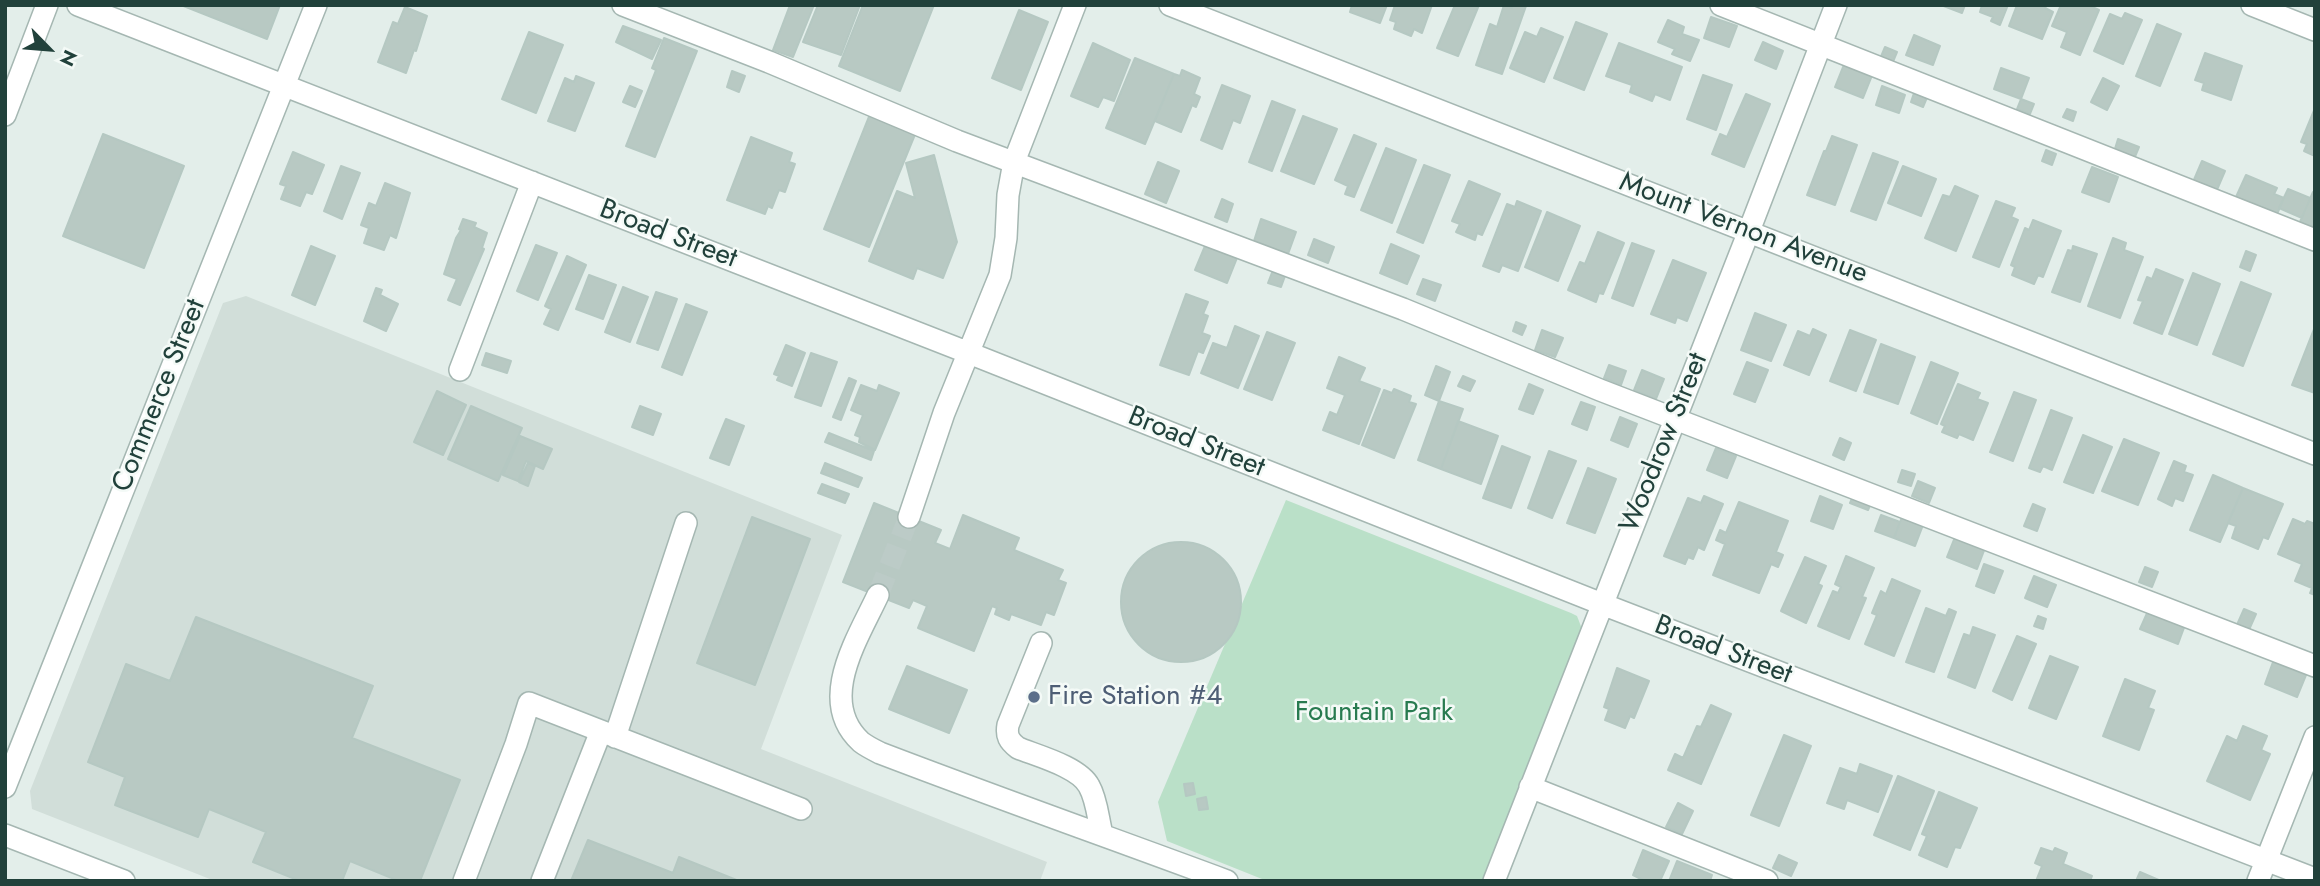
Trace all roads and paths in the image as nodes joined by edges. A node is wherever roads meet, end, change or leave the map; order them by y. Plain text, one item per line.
1 (47, 5) edge
2 (78, 5) edge
3 (316, 5) edge
4 (623, 5) edge
5 (1075, 5) edge
6 (1170, 5) edge
7 (1721, 5) edge
8 (1836, 5) edge
9 (2252, 5) edge
10 (2315, 30) edge
11 (1821, 44) junction
12 (285, 86) junction
13 (5, 115) edge
14 (1014, 162) junction
15 (532, 182) junction
16 (1749, 231) junction
17 (2315, 240) edge
18 (969, 353) junction
19 (460, 370) dead end
20 (1675, 418) junction
21 (2315, 454) edge
22 (909, 517) tunnel mouth
23 (686, 523) dead end
24 (877, 595) tunnel mouth
25 (1602, 604) junction
26 (1041, 643) dead end
27 (2315, 666) edge
28 (608, 734) junction
29 (2315, 737) edge
30 (5, 786) edge
31 (1530, 787) junction
32 (801, 809) dead end
33 (1102, 834) junction
34 (5, 835) edge
35 (2266, 860) junction
36 (2315, 879) edge
37 (124, 881) edge
38 (464, 881) edge
39 (541, 881) edge
40 (1227, 881) edge
41 (1494, 881) edge
42 (1768, 881) edge
43 (2258, 881) edge

1 - 13 street
2 - 12 street, Broad Street
3 - 12 street, Commerce Street
4 - 14 street
5 - 14 street
6 - 16 street, Mount Vernon Avenue
7 - 11 street
8 - 11 street, Woodrow Street
9 - 10 street
11 - 16 street, Woodrow Street
11 - 17 street
12 - 15 street, Broad Street
12 - 30 street, Commerce Street
14 - 18 street
14 - 20 street
15 - 18 street, Broad Street
15 - 19 street
16 - 20 street, Woodrow Street
16 - 21 street, Mount Vernon Avenue
18 - 22 street
18 - 25 street, Broad Street
20 - 25 street, Woodrow Street
20 - 27 street
23 - 28 street
24 - 33 street
25 - 31 street, Woodrow Street
25 - 35 street, Broad Street
26 - 33 street
28 - 32 street
28 - 38 street
28 - 39 street
29 - 35 street
31 - 41 street, Woodrow Street
31 - 42 street
33 - 40 street
34 - 37 street
35 - 36 street, Broad Street
35 - 43 street

